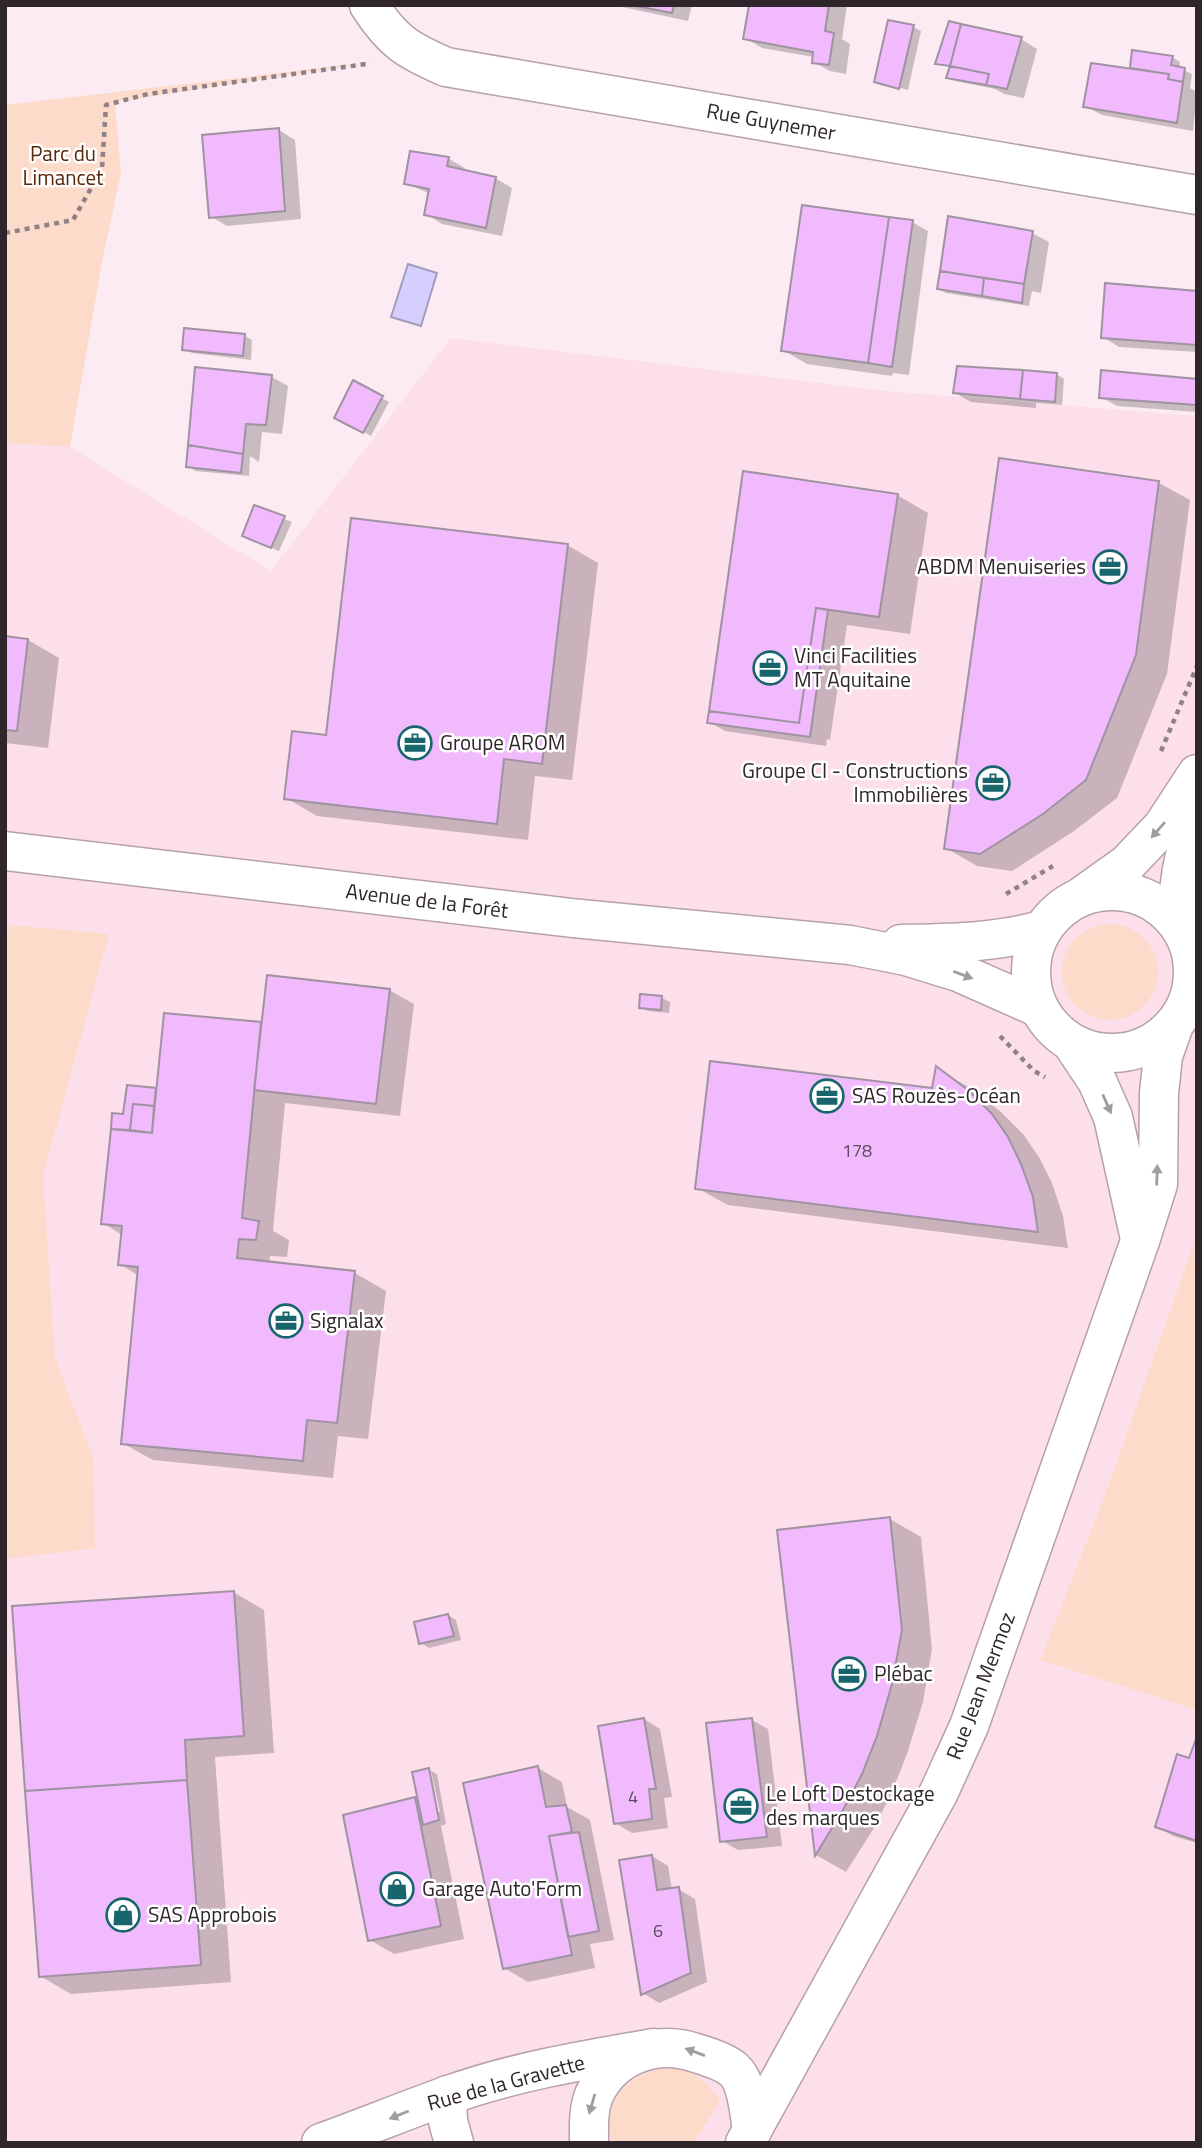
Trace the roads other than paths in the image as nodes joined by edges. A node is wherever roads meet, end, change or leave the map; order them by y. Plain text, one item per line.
1 (369, 5) edge
2 (1197, 195) edge
3 (1197, 774) edge
4 (1197, 818) edge
5 (5, 850) edge
6 (1082, 896) junction
7 (1178, 923) junction
8 (1041, 930) junction
9 (850, 945) junction
10 (1037, 1007) junction
11 (1174, 1026) junction
12 (1073, 1045) junction
13 (1140, 1241) junction
14 (654, 2048) junction
15 (795, 2052) junction
16 (734, 2070) junction
17 (447, 2095) junction
18 (748, 2137) edge
19 (321, 2143) edge
20 (454, 2143) edge
21 (589, 2143) edge

1 - 2 street, Rue Guynemer
3 -> 6 street
4 - 7 street
5 - 9 street, Avenue de la Forêt
6 - 7 street
6 - 8 street
7 - 11 street
8 - 9 street, Avenue de la Forêt
8 - 10 street
9 -> 10 street, Avenue de la Forêt
10 - 12 street
11 - 12 street
13 -> 11 street, Rue Jean Mermoz
12 -> 13 street
13 - 15 street, Rue Jean Mermoz
16 -> 14 street
14 - 17 street, Rue de la Gravette
14 -> 21 street
15 - 16 street
15 - 18 street, Rue Jean Mermoz
16 - 18 street
17 -> 19 street, Rue de la Gravette
17 - 20 street

